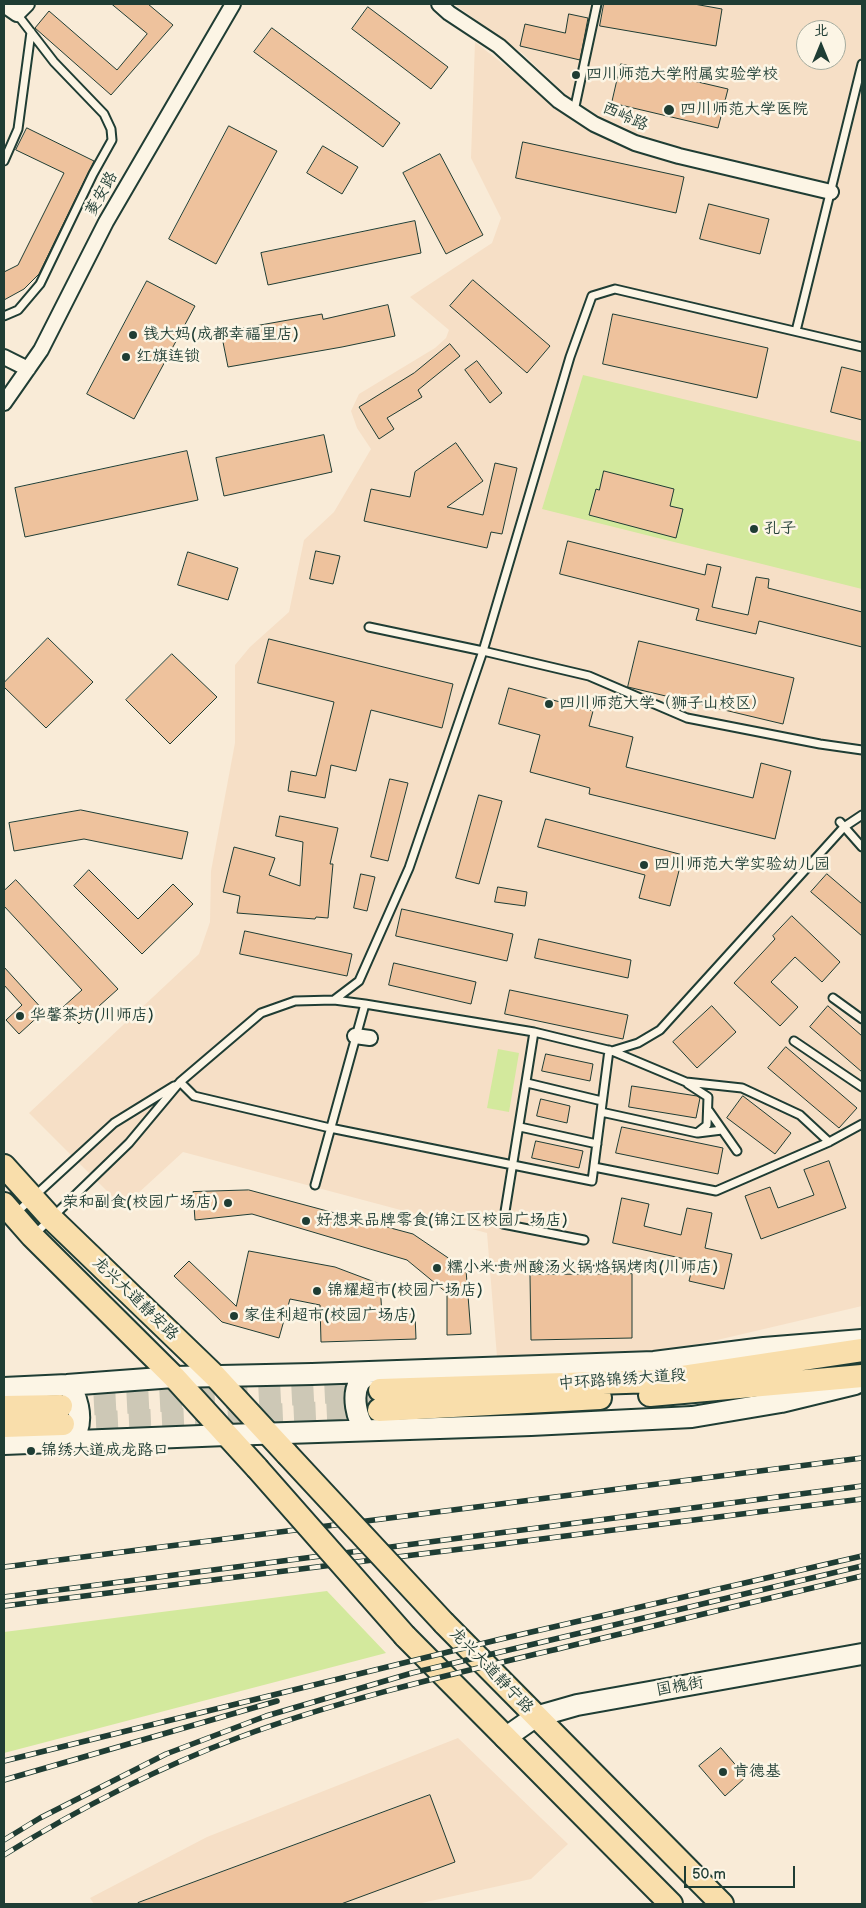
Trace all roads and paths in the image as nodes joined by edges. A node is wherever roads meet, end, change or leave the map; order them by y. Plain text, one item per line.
1 (233, 4) edge
2 (439, 4) edge
3 (597, 4) edge
4 (4, 5) edge
5 (22, 9) edge
6 (31, 32) junction
7 (862, 64) edge
8 (574, 111) junction
9 (4, 161) edge
10 (831, 192) junction
11 (4, 316) edge
12 (796, 331) junction
13 (862, 347) edge
14 (4, 357) edge
15 (28, 369) junction
16 (4, 403) edge
17 (369, 627) dead end
18 (483, 651) junction
19 (862, 750) edge
20 (862, 815) edge
21 (842, 825) junction
22 (862, 847) edge
23 (833, 998) dead end
24 (334, 1000) junction
25 (365, 1004) junction
26 (862, 1019) edge
27 (534, 1032) junction
28 (355, 1036) junction
29 (370, 1038) dead end
30 (794, 1041) dead end
31 (610, 1050) junction
32 (180, 1082) junction
33 (686, 1082) junction
34 (527, 1083) junction
35 (862, 1087) edge
36 (602, 1101) junction
37 (709, 1111) junction
38 (601, 1112) junction
39 (862, 1124) edge
40 (520, 1126) junction
41 (330, 1128) junction
42 (722, 1130) junction
43 (697, 1133) junction
44 (829, 1142) junction
45 (597, 1144) junction
46 (737, 1151) dead end
47 (513, 1165) junction
48 (4, 1166) edge
49 (594, 1167) junction
50 (315, 1185) dead end
51 (32, 1198) junction
52 (9, 1210) edge
53 (51, 1218) junction
54 (32, 1236) junction
55 (584, 1240) dead end
56 (862, 1340) edge
57 (862, 1350) edge
58 (215, 1376) junction
59 (862, 1376) edge
60 (174, 1377) junction
61 (862, 1382) edge
62 (4, 1388) edge
63 (377, 1391) junction
64 (4, 1407) edge
65 (65, 1414) junction
66 (4, 1426) edge
67 (366, 1430) junction
68 (266, 1433) junction
69 (226, 1434) junction
70 (4, 1444) edge
71 (862, 1654) edge
72 (535, 1717) junction
73 (505, 1738) junction
74 (671, 1904) edge
75 (722, 1904) edge

1 - 15 street, 菱安路
2 - 8 street, 西岭路
3 - 8 lane
4 - 5 street
5 - 6 lane
6 - 9 lane
6 - 11 lane
7 - 10 lane
8 - 10 street, 西岭路
10 - 12 lane
12 - 13 lane
12 - 18 lane
14 - 15 street
15 - 16 street, 菱安路
17 - 18 lane
18 - 19 lane
18 - 24 lane
20 - 21 lane
21 - 22 lane
21 - 31 lane
23 - 26 lane
24 - 25 lane
24 - 32 lane
25 - 27 lane
25 - 28 lane
27 - 31 lane
27 - 34 lane
28 - 29 street
28 - 41 lane
30 - 35 lane
31 - 33 lane
31 - 36 lane
32 - 41 lane
32 - 51 lane
32 - 53 lane
33 - 37 lane
33 - 44 lane
34 - 36 lane
34 - 40 lane
36 - 38 lane
37 - 42 lane
37 - 43 lane
38 - 43 lane
38 - 45 lane
39 - 44 lane
40 - 45 lane
40 - 47 lane
41 - 47 lane
41 - 50 lane
42 - 43 lane
42 - 46 lane
44 - 49 lane
45 - 49 lane
47 - 49 lane
47 - 55 lane
48 - 51 main road, 龙兴大道静安路
51 - 52 lane
51 - 53 main road, 龙兴大道静安路
52 - 54 main road, 龙兴大道静安路
53 - 54 lane
53 - 58 main road, 龙兴大道静安路
54 - 60 main road, 龙兴大道静安路
56 - 63 main road
57 - 63 main road, 中环路锦绣大道段
58 - 60 main road
58 - 63 main road
58 - 68 main road, 龙兴大道静安路
59 - 63 main road, 中环路锦绣大道段
60 - 65 main road
60 - 69 main road, 龙兴大道静安路
61 - 67 main road
62 - 65 main road
63 - 67 main road
64 - 65 main road
65 - 66 main road
65 - 69 main road
65 - 70 main road
67 - 68 main road
68 - 69 main road
68 - 72 main road, 龙兴大道静宁路, bridge
69 - 73 main road, bridge
71 - 72 main road, 国槐街
72 - 73 main road, 国槐街
72 - 75 main road, 龙兴大道静宁路
73 - 74 main road

